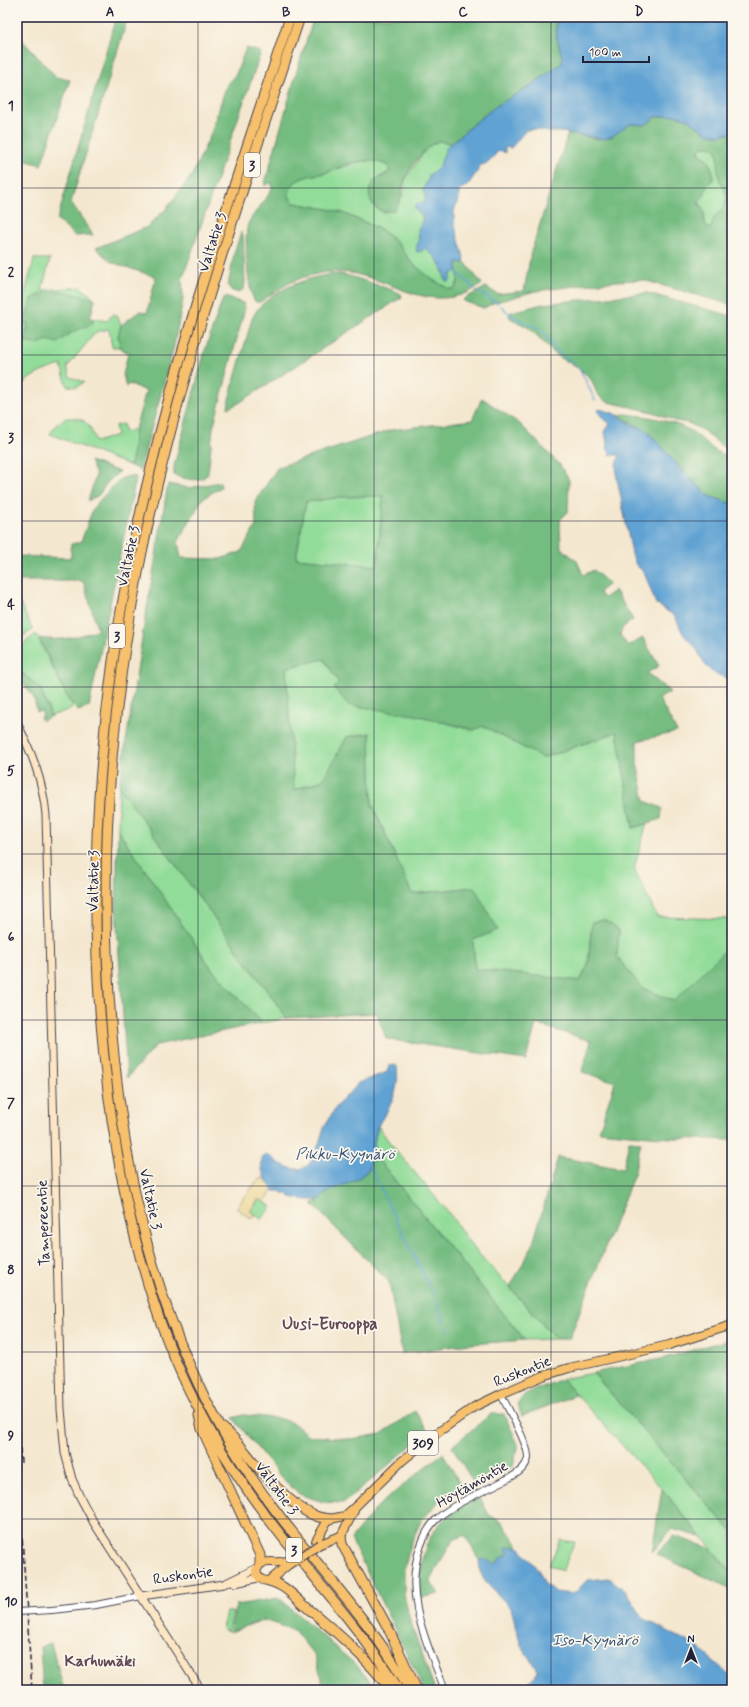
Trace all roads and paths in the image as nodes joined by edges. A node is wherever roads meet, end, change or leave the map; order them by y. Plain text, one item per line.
1 (290, 17) edge
2 (300, 17) edge
3 (17, 723) edge
4 (732, 1325) edge
5 (501, 1394) junction
6 (197, 1406) junction
7 (219, 1425) junction
8 (356, 1506) junction
9 (333, 1518) junction
10 (345, 1528) junction
11 (341, 1536) junction
12 (318, 1542) junction
13 (287, 1563) junction
14 (258, 1566) junction
15 (258, 1578) junction
16 (269, 1581) junction
17 (228, 1582) junction
18 (141, 1596) junction
19 (17, 1612) edge
20 (201, 1690) edge
21 (391, 1690) edge
22 (398, 1690) edge
23 (410, 1690) edge
24 (417, 1690) edge
25 (445, 1690) edge

1 - 6 highway, Valtatie 3 / 3
2 - 7 highway, Valtatie 3 / 3
3 - 18 main road, Tampereentie
4 - 5 main road, Ruskontie / 309
5 - 8 main road, Ruskontie / 309
5 - 25 street, Höytämöntie
6 - 14 highway
6 - 22 highway, Valtatie 3 / 3
7 - 9 highway
7 - 23 highway, Valtatie 3 / 3
8 - 9 main road, Ruskontie / 309
8 - 10 main road, Ruskontie / 309
9 - 10 main road
9 - 12 main road
10 - 11 main road, 309
11 - 12 main road
11 - 24 highway
12 - 13 main road, bridge
13 - 14 main road
13 - 16 main road
14 - 15 main road
14 - 17 main road, Ruskontie
15 - 16 main road
15 - 17 main road, Ruskontie
16 - 21 highway
17 - 18 main road, Ruskontie
18 - 19 street, bridge
18 - 20 main road, Tampereentie

